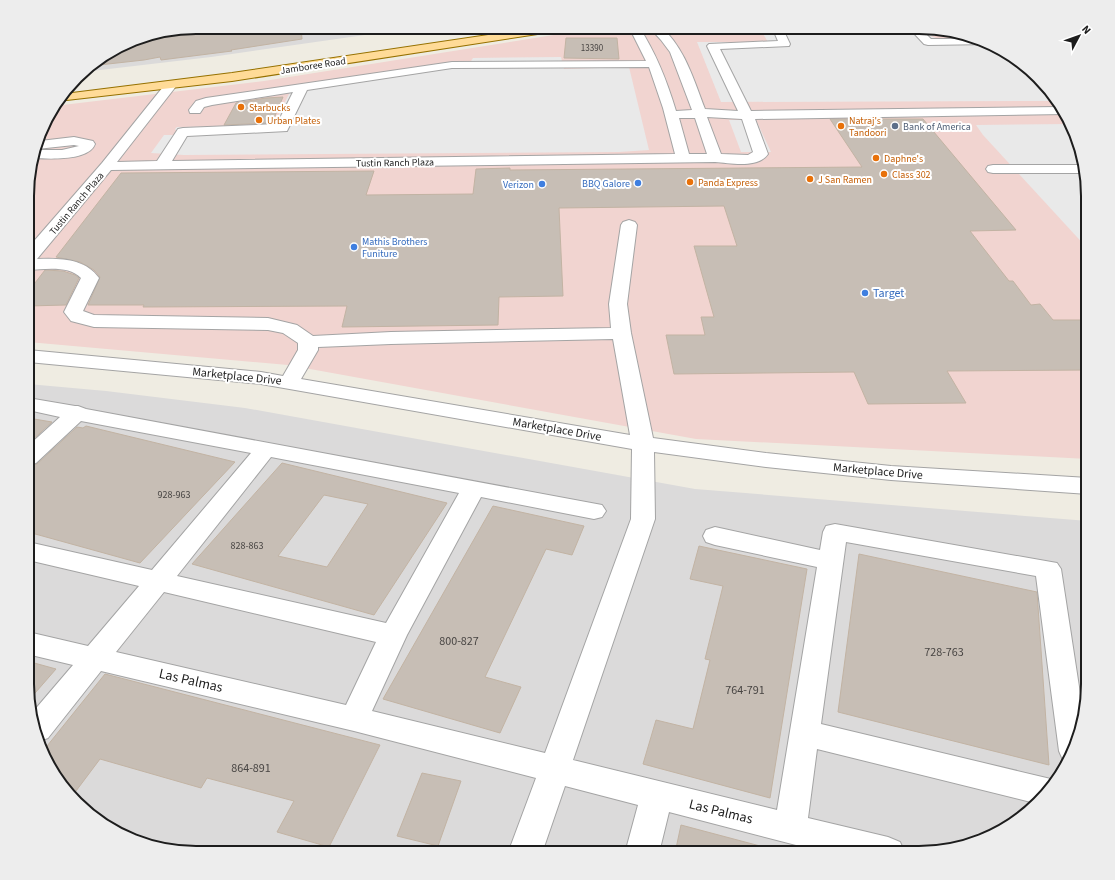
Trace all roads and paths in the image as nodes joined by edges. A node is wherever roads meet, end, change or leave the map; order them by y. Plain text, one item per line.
1 (515, 34) edge
2 (638, 34) edge
3 (661, 34) edge
4 (780, 34) edge
5 (920, 34) edge
6 (968, 42) edge
7 (653, 64) junction
8 (171, 85) junction
9 (302, 87) junction
10 (69, 97) edge
11 (1025, 97) dead end
12 (865, 100) dead end
13 (1057, 111) edge
14 (875, 112) junction
15 (1041, 112) junction
16 (698, 114) junction
17 (746, 114) junction
18 (671, 115) junction
19 (183, 132) junction
20 (43, 144) edge
21 (40, 154) edge
22 (683, 158) junction
23 (715, 158) junction
24 (162, 165) junction
25 (107, 166) junction
26 (993, 169) dead end
27 (1079, 169) edge
28 (629, 225) dead end
29 (35, 244) edge
30 (34, 265) edge
31 (621, 333) junction
32 (308, 342) junction
33 (34, 357) edge
34 (289, 382) junction
35 (34, 405) edge
36 (78, 412) junction
37 (644, 444) junction
38 (266, 449) junction
39 (34, 452) edge
40 (1081, 486) edge
41 (474, 488) junction
42 (594, 512) dead end
43 (715, 536) dead end
44 (34, 552) edge
45 (831, 561) junction
46 (158, 581) junction
47 (393, 635) junction
48 (34, 644) edge
49 (95, 658) junction
50 (354, 719) junction
51 (40, 725) edge
52 (804, 733) junction
53 (1072, 736) edge
54 (554, 770) junction
55 (1041, 790) edge
56 (657, 795) junction
57 (790, 828) junction
58 (527, 846) edge
59 (644, 846) edge
60 (861, 846) edge

1 - 8 main road, Jamboree Road
2 - 7 street
3 - 16 street
4 - 17 street
5 - 6 street
7 - 9 street
7 - 18 street
8 - 10 main road, Jamboree Road
8 - 25 street, Tustin Ranch Plaza
9 - 19 street
9 - 19 street
11 - 15 street
12 - 14 street
13 - 15 street
14 - 15 street
14 - 17 street
16 - 17 street
16 - 18 street
16 - 23 street
17 - 23 street, Tustin Ranch Plaza
18 - 22 street
19 - 24 street
20 - 21 street
22 - 23 street, Tustin Ranch Plaza
22 - 24 street, Tustin Ranch Plaza
24 - 25 street, Tustin Ranch Plaza
25 - 29 street, Tustin Ranch Plaza
26 - 27 street
28 - 31 street
30 - 32 street
31 - 32 street
31 - 37 street
32 - 34 street
33 - 34 street, Marketplace Drive
34 - 37 street, Marketplace Drive
35 - 36 street
36 - 38 street
36 - 39 street
37 - 40 street, Marketplace Drive
37 - 54 street
38 - 41 street
38 - 46 street
41 - 42 street
41 - 47 street
43 - 45 street
44 - 46 street
45 - 52 street
45 - 53 street
46 - 47 street
46 - 49 street
47 - 50 street
48 - 49 street, Las Palmas
49 - 50 street, Las Palmas
49 - 51 street
50 - 54 street, Las Palmas
52 - 55 street
52 - 57 street
54 - 56 street, Las Palmas
54 - 58 street
56 - 57 street, Las Palmas
56 - 59 street
57 - 60 street, Las Palmas

